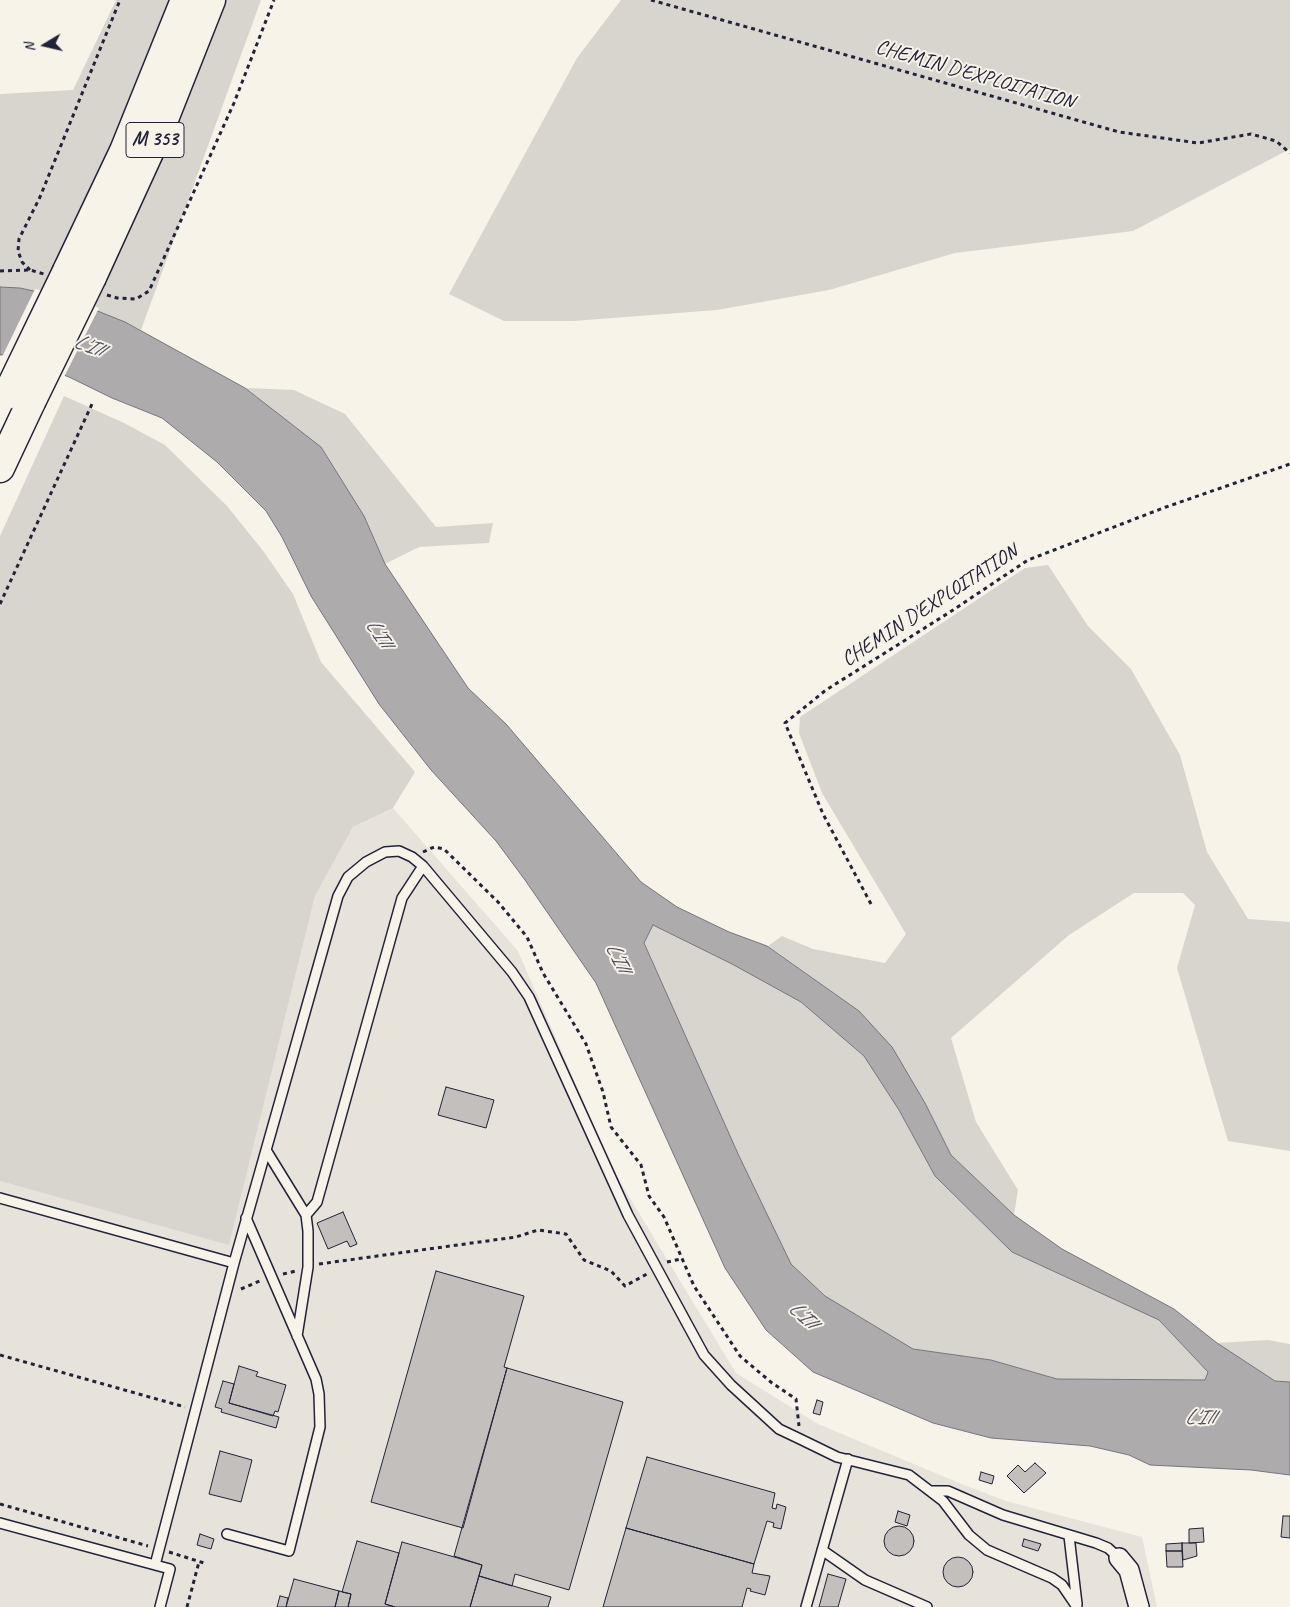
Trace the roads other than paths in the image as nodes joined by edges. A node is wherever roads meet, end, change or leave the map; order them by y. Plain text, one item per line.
1 (185, 0) edge
2 (212, 0) edge
3 (76, 279) junction
4 (13, 403) edge
5 (0, 468) edge
6 (423, 866) junction
7 (266, 1150) junction
8 (0, 1198) edge
9 (306, 1216) junction
10 (246, 1218) junction
11 (234, 1263) junction
12 (297, 1336) junction
13 (848, 1459) junction
14 (931, 1491) junction
15 (0, 1523) edge
16 (227, 1534) dead end
17 (1069, 1536) junction
18 (822, 1550) junction
19 (1119, 1558) joint
20 (155, 1565) junction
21 (160, 1607) edge
22 (806, 1607) edge
23 (927, 1607) edge
24 (1077, 1607) edge
25 (1139, 1607) edge

1 - 3 highway, M 353
2 - 3 highway, M 353
3 - 4 highway, M 353, bridge
4 - 5 highway, M 353
6 - 7 lane
6 - 9 lane
6 - 13 lane
7 - 9 lane
7 - 10 lane
8 - 11 lane
9 - 12 lane
10 - 11 lane
10 - 12 lane
11 - 20 lane
12 - 16 lane
13 - 14 lane
13 - 18 lane
14 - 17 lane
14 - 24 lane
15 - 20 lane
17 - 19 lane
17 - 24 lane
18 - 22 lane
18 - 23 lane
19 - 25 street
20 - 21 lane

